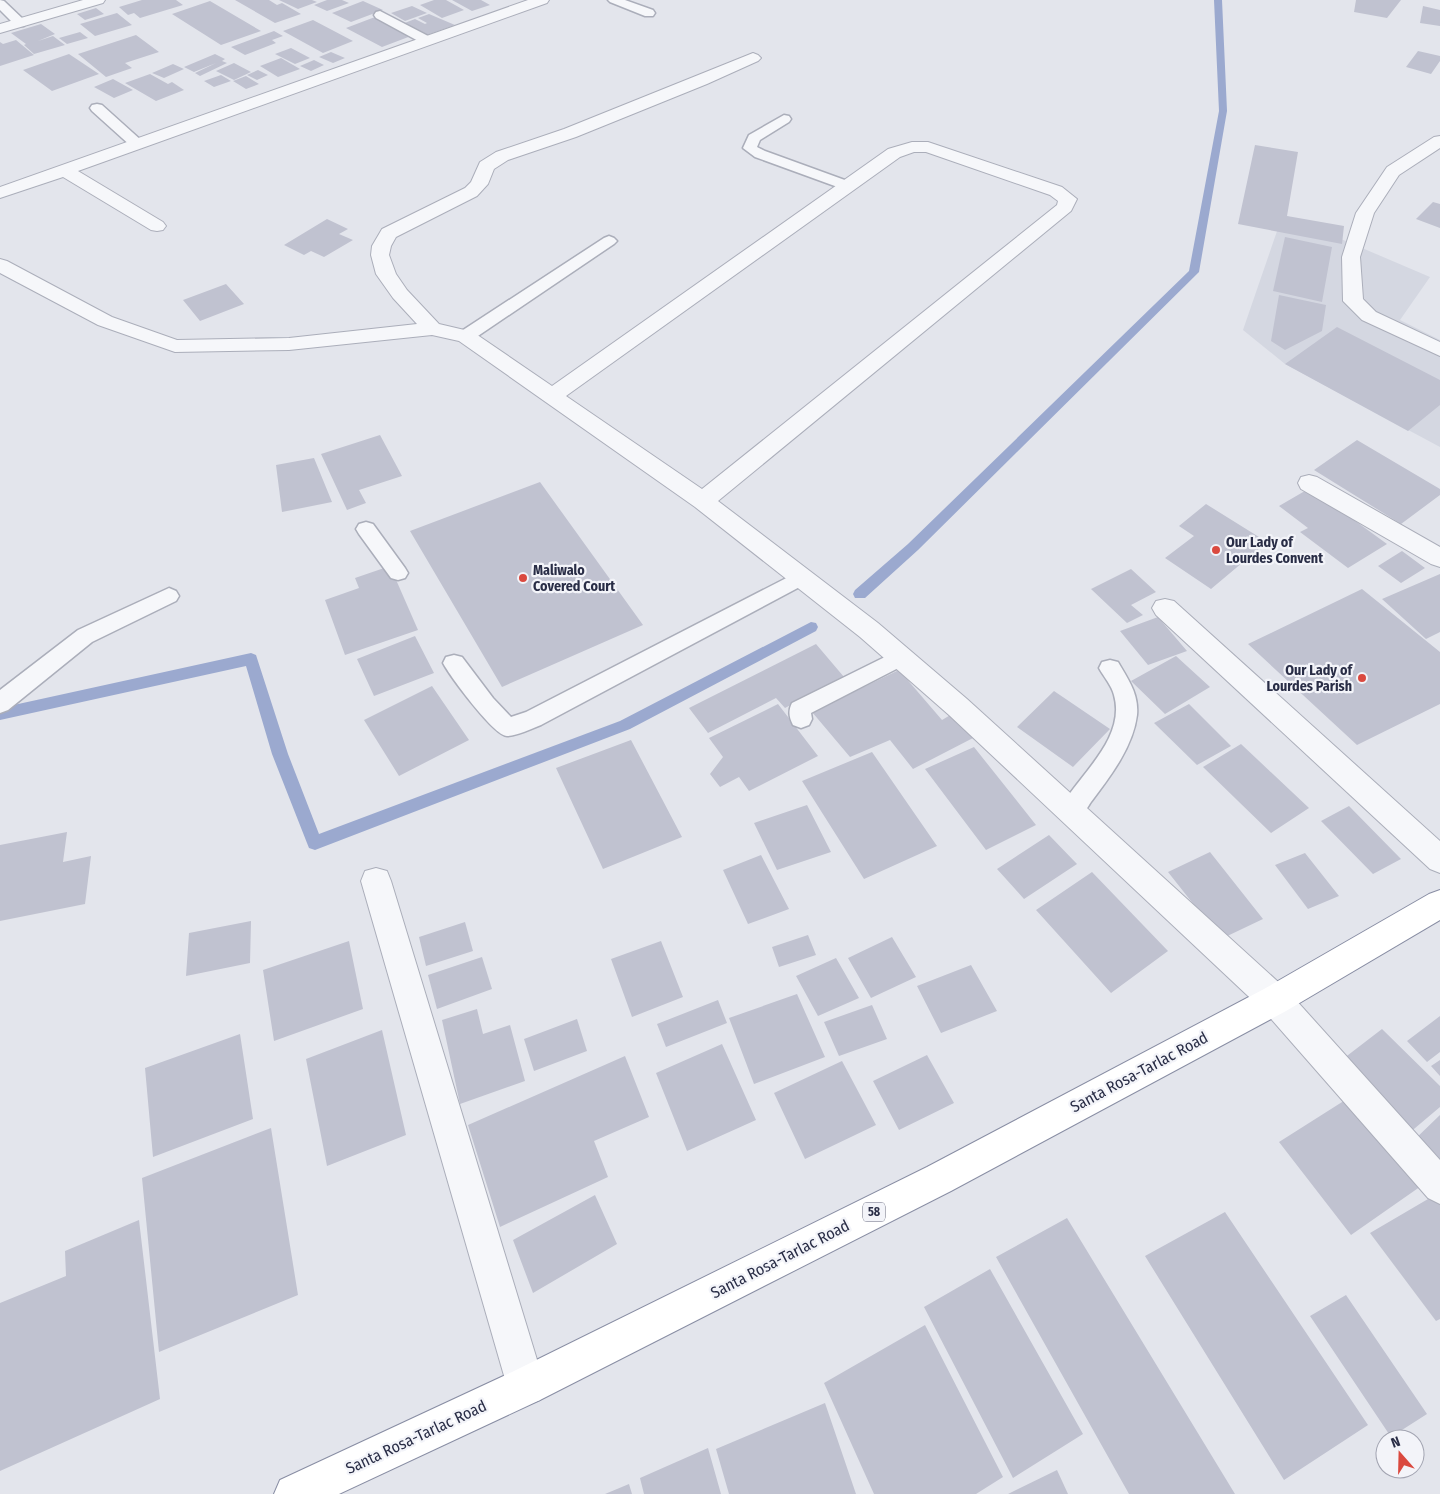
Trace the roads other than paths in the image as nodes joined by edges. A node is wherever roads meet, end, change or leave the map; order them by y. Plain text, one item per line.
1 (98, 0) edge
2 (542, 0) edge
3 (614, 0) edge
4 (0, 4) edge
5 (649, 13) dead end
6 (380, 15) dead end
7 (20, 23) junction
8 (0, 29) edge
9 (426, 40) junction
10 (753, 58) dead end
11 (97, 108) dead end
12 (784, 119) dead end
13 (1440, 141) edge
14 (137, 144) junction
15 (64, 170) junction
16 (848, 186) junction
17 (0, 193) edge
18 (157, 226) dead end
19 (609, 241) dead end
20 (0, 265) edge
21 (432, 328) junction
22 (466, 336) junction
23 (1440, 350) edge
24 (553, 395) junction
25 (1309, 483) dead end
26 (703, 501) junction
27 (366, 529) dead end
28 (1440, 558) edge
29 (398, 573) dead end
30 (802, 577) junction
31 (170, 596) dead end
32 (1165, 608) dead end
33 (901, 658) junction
34 (454, 663) dead end
35 (1110, 668) dead end
36 (0, 704) edge
37 (801, 719) dead end
38 (1070, 812) junction
39 (1440, 860) edge
40 (376, 881) dead end
41 (1440, 904) edge
42 (1275, 1000) junction
43 (1440, 1186) edge
44 (526, 1386) junction
45 (294, 1494) edge

1 - 7 street
2 - 9 street
3 - 5 lane
4 - 7 lane
6 - 9 lane
7 - 8 street
9 - 14 street
10 - 21 street
11 - 14 lane
12 - 16 lane
13 - 23 street
14 - 15 street
15 - 17 street
15 - 18 street
16 - 24 street
16 - 26 street
19 - 22 lane
20 - 21 street
21 - 22 street
22 - 24 street
24 - 26 street
25 - 28 street
26 - 30 street
27 - 29 lane
30 - 33 street
30 - 34 lane
31 - 36 lane
32 - 39 street
33 - 37 lane
33 - 38 street
35 - 38 lane
38 - 42 street
40 - 44 street
41 - 42 highway, Santa Rosa-Tarlac Road / 58
42 - 43 street
42 - 44 highway, Santa Rosa-Tarlac Road / 58
44 - 45 highway, Santa Rosa-Tarlac Road / 58

